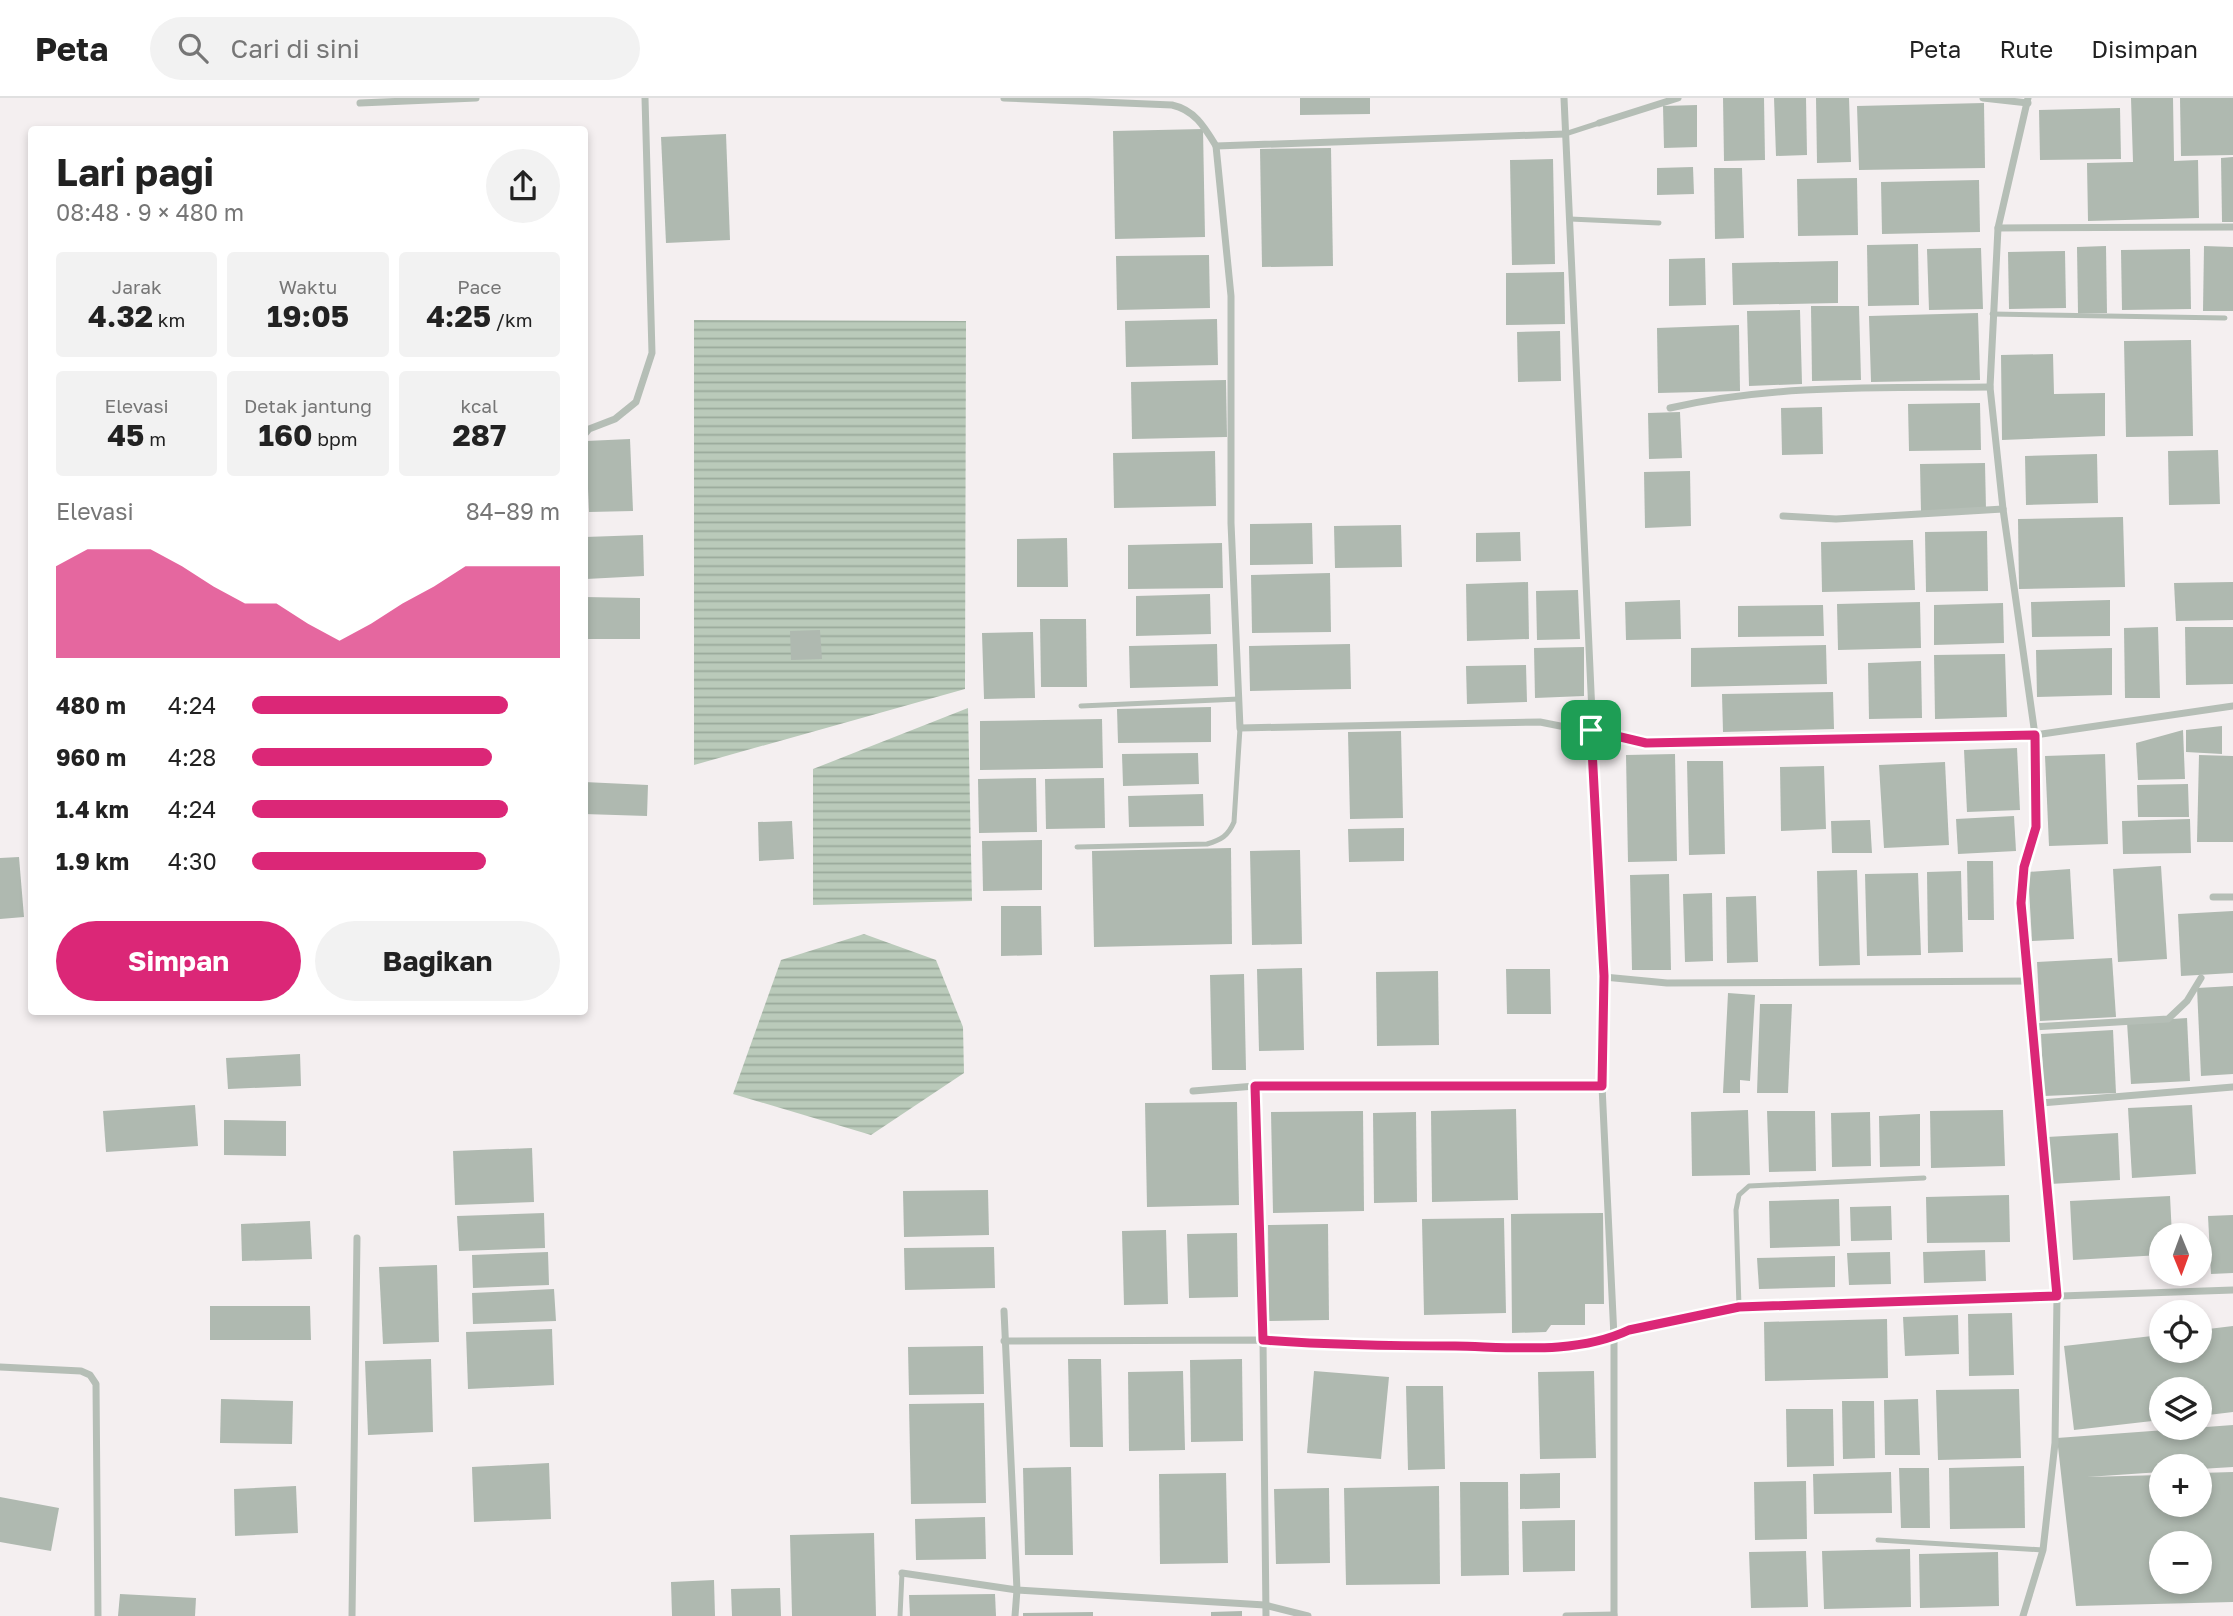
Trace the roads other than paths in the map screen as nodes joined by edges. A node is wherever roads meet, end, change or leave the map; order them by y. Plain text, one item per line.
1 (476, 98) edge
2 (645, 98) edge
3 (1004, 98) edge
4 (1564, 98) edge
5 (1678, 98) edge
6 (1983, 98) edge
7 (2028, 100) edge
8 (360, 103) dead end
9 (1599, 123) joint
10 (1565, 134) junction
11 (1216, 146) junction
12 (1570, 219) junction
13 (1659, 223) dead end
14 (2233, 227) edge
15 (1998, 228) junction
16 (1992, 314) junction
17 (2225, 318) dead end
18 (1990, 387) junction
19 (1670, 408) dead end
20 (588, 430) edge
21 (2003, 509) junction
22 (1783, 516) dead end
23 (1239, 699) junction
24 (1081, 706) dead end
25 (2233, 706) edge
26 (1240, 728) junction
27 (1591, 730) junction
28 (2035, 735) junction
29 (1077, 847) dead end
30 (2213, 897) dead end
31 (2233, 897) edge
32 (1604, 976) junction
33 (2201, 978) dead end
34 (2031, 981) junction
35 (2033, 1027) junction
36 (1255, 1086) junction
37 (1602, 1086) junction
38 (2233, 1087) edge
39 (1193, 1091) dead end
40 (2040, 1104) junction
41 (1924, 1178) dead end
42 (357, 1238) dead end
43 (2233, 1290) edge
44 (2057, 1296) junction
45 (1739, 1307) junction
46 (1004, 1311) dead end
47 (1614, 1337) junction
48 (1263, 1340) junction
49 (1004, 1341) junction
50 (0, 1367) edge
51 (1878, 1540) dead end
52 (2043, 1550) junction
53 (902, 1573) joint
54 (1017, 1590) junction
55 (1265, 1605) junction
56 (1614, 1615) edge
57 (98, 1616) edge
58 (352, 1616) edge
59 (900, 1616) edge
60 (1014, 1616) edge
61 (1266, 1616) edge
62 (1308, 1616) edge
63 (1566, 1616) edge
64 (2023, 1616) edge

1 - 8 street
2 - 20 street
3 - 11 street
4 - 10 street
5 - 9 street
6 - 7 street
7 - 15 street
9 - 10 lane
10 - 11 street
10 - 12 street
11 - 23 street
12 - 13 lane
12 - 27 street
14 - 15 street
15 - 16 street
16 - 17 lane
16 - 18 street
18 - 19 street
18 - 21 street
21 - 22 street
21 - 28 street
23 - 24 lane
23 - 26 street
25 - 28 street
26 - 27 street
26 - 29 lane
27 - 28 street
27 - 32 street
28 - 34 street
30 - 31 street
32 - 34 street
32 - 37 street
33 - 35 street
34 - 35 street
35 - 40 street
36 - 37 street
36 - 39 street
36 - 48 street
37 - 47 street
38 - 40 street
40 - 44 street
41 - 45 lane
42 - 58 street
43 - 44 street
44 - 45 street
44 - 52 street
45 - 47 street
46 - 49 street
47 - 48 street
47 - 56 street
48 - 49 street
48 - 55 street
49 - 54 street
50 - 57 street
51 - 52 lane
52 - 64 street
53 - 54 street
53 - 59 lane
54 - 55 street
54 - 60 street
55 - 61 street
55 - 62 street
56 - 63 street

